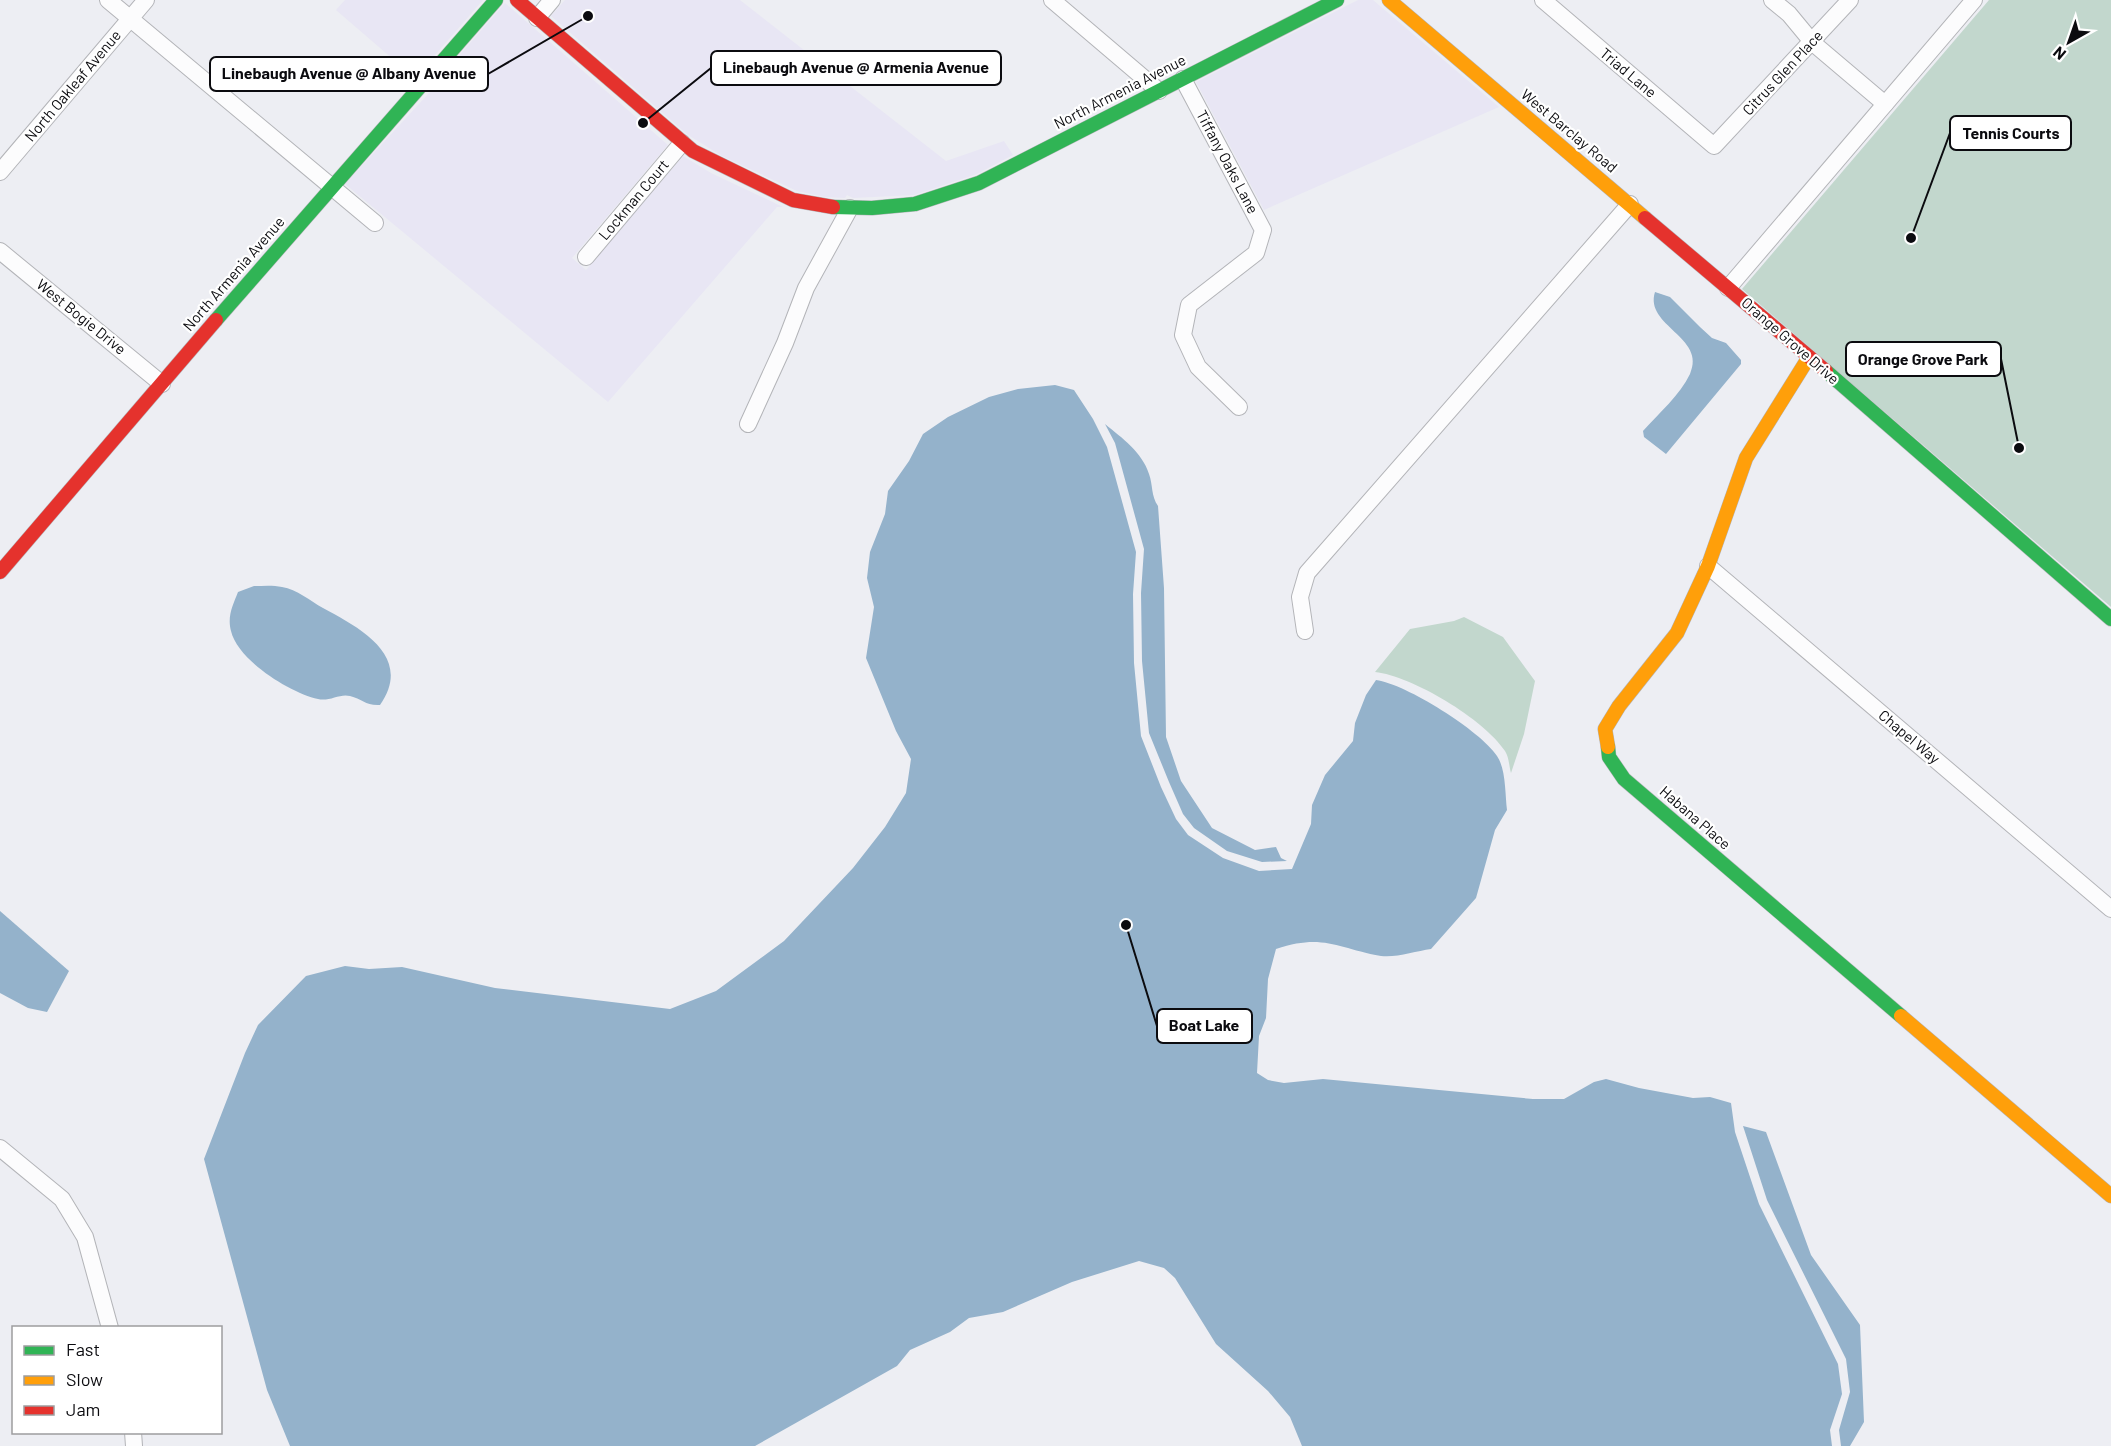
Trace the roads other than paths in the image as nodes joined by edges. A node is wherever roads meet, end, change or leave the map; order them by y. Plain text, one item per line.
1 (108, 0) edge
2 (146, 0) edge
3 (496, 0) edge
4 (517, 0) edge
5 (552, 0) edge
6 (1052, 0) edge
7 (1337, 0) edge
8 (1389, 0) edge
9 (1543, 0) edge
10 (1772, 0) edge
11 (1850, 0) edge
12 (1974, 0) edge
13 (130, 18) junction
14 (537, 18) junction
15 (1813, 43) junction
16 (1183, 79) junction
17 (1159, 91) junction
18 (1885, 104) junction
19 (682, 143) junction
20 (1714, 146) joint
21 (0, 172) edge
22 (331, 186) junction
23 (1630, 204) junction
24 (850, 208) junction
25 (375, 223) dead end
26 (0, 251) edge
27 (586, 257) dead end
28 (1728, 288) junction
29 (1809, 357) junction
30 (162, 384) junction
31 (1239, 407) dead end
32 (748, 424) dead end
33 (1708, 566) junction
34 (0, 572) edge
35 (2111, 619) edge
36 (1305, 631) dead end
37 (2111, 909) edge
38 (0, 1148) edge
39 (2110, 1193) edge
40 (109, 1326) edge

1 - 13 street
2 - 13 street, North Oakleaf Avenue
3 - 22 street, North Armenia Avenue
4 - 14 street, North Armenia Avenue
5 - 14 street
6 - 17 street
7 - 16 street, North Armenia Avenue
8 - 23 street, West Barclay Road
9 - 20 street, Triad Lane
10 - 15 street
11 - 15 street, Citrus Glen Place
12 - 18 street, Orange Grove Drive
13 - 21 street, North Oakleaf Avenue
13 - 22 street
14 - 19 street, North Armenia Avenue
15 - 18 street
15 - 20 street, Citrus Glen Place
16 - 17 street, North Armenia Avenue
16 - 31 street, Tiffany Oaks Lane
17 - 24 street, North Armenia Avenue
18 - 28 street, Orange Grove Drive
19 - 24 street, North Armenia Avenue
19 - 27 street, Lockman Court
22 - 25 street
22 - 30 street, North Armenia Avenue
23 - 28 street, West Barclay Road
23 - 36 street
24 - 32 street
26 - 30 street, West Bogie Drive
28 - 29 street, Orange Grove Drive
29 - 33 street, Habana Place
29 - 35 street, Orange Grove Drive
30 - 34 street, North Armenia Avenue
33 - 37 street, Chapel Way
33 - 39 street, Habana Place
38 - 40 street

